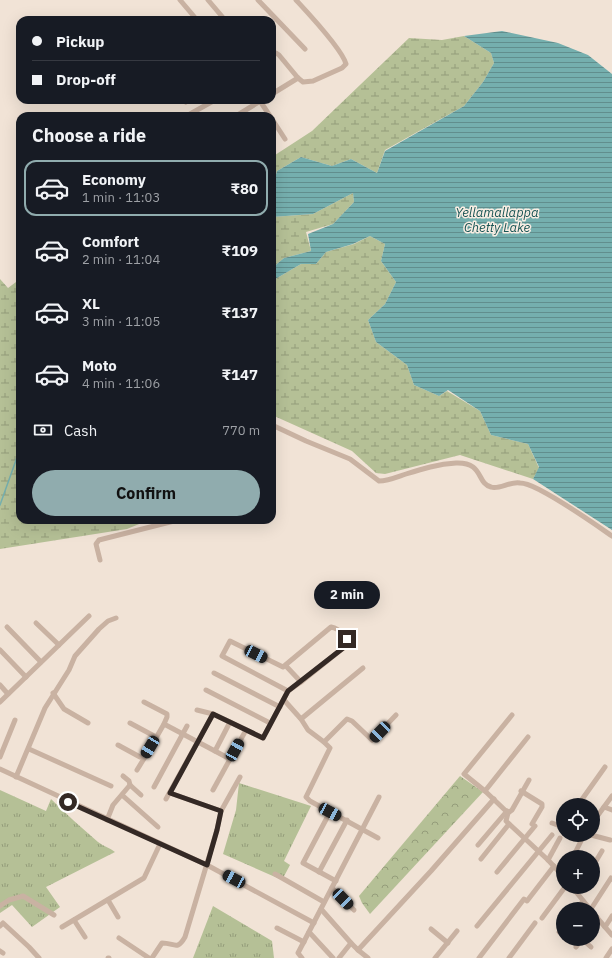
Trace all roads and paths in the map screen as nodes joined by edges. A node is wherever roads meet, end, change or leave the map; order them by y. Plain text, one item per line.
1 (180, 0) edge
2 (208, 0) edge
3 (258, 0) edge
4 (296, 0) edge
5 (194, 16) edge
6 (222, 16) edge
7 (273, 16) edge
8 (276, 19) edge
9 (305, 49) dead end
10 (276, 53) edge
11 (298, 78) junction
12 (276, 92) edge
13 (207, 104) edge
14 (256, 104) edge
15 (203, 106) joint
16 (193, 112) edge
17 (247, 112) edge
18 (276, 125) edge
19 (285, 139) dead end
20 (276, 427) edge
21 (162, 524) edge
22 (612, 536) edge
23 (100, 560) dead end
24 (90, 616) dead end
25 (116, 618) dead end
26 (36, 623) dead end
27 (7, 627) dead end
28 (60, 645) junction
29 (0, 650) edge
30 (41, 662) junction
31 (286, 666) junction
32 (363, 668) dead end
33 (214, 673) dead end
34 (26, 677) junction
35 (301, 682) junction
36 (0, 685) edge
37 (206, 690) dead end
38 (288, 691) junction
39 (53, 693) junction
40 (8, 694) junction
41 (284, 700) junction
42 (0, 702) edge
43 (144, 702) dead end
44 (280, 707) junction
45 (197, 710) dead end
46 (213, 714) junction
47 (396, 715) dead end
48 (512, 715) dead end
49 (301, 719) junction
50 (15, 720) dead end
51 (88, 722) dead end
52 (230, 722) junction
53 (130, 723) dead end
54 (270, 723) junction
55 (164, 724) junction
56 (187, 726) dead end
57 (246, 730) junction
58 (183, 734) junction
59 (528, 737) dead end
60 (156, 738) junction
61 (198, 742) junction
62 (324, 742) junction
63 (118, 745) dead end
64 (29, 750) junction
65 (215, 751) junction
66 (0, 757) edge
67 (145, 757) junction
68 (230, 759) junction
69 (606, 767) dead end
70 (0, 769) edge
71 (137, 770) dead end
72 (123, 776) dead end
73 (16, 777) junction
74 (240, 777) dead end
75 (529, 780) dead end
76 (130, 785) junction
77 (111, 786) dead end
78 (154, 787) dead end
79 (213, 790) dead end
80 (485, 791) junction
81 (521, 792) junction
82 (170, 793) junction
83 (141, 795) dead end
84 (122, 796) junction
85 (612, 796) edge
86 (379, 797) dead end
87 (583, 798) edge
88 (166, 799) dead end
89 (494, 799) junction
90 (604, 807) junction
91 (612, 810) edge
92 (221, 811) junction
93 (330, 812) junction
94 (507, 812) junction
95 (600, 812) edge
96 (107, 820) junction
97 (346, 820) junction
98 (552, 823) dead end
99 (509, 824) junction
100 (556, 824) edge
101 (158, 827) dead end
102 (362, 829) junction
103 (552, 835) dead end
104 (600, 837) edge
105 (378, 838) dead end
106 (525, 839) junction
107 (610, 840) dead end
108 (558, 842) edge
109 (160, 844) junction
110 (478, 845) dead end
111 (539, 851) junction
112 (602, 851) dead end
113 (600, 854) edge
114 (481, 859) dead end
115 (548, 860) junction
116 (207, 865) junction
117 (554, 866) joint
118 (319, 872) junction
119 (497, 872) dead end
120 (275, 874) dead end
121 (612, 878) edge
122 (336, 881) junction
123 (332, 888) junction
124 (560, 894) edge
125 (579, 894) edge
126 (108, 900) junction
127 (583, 901) edge
128 (324, 902) junction
129 (595, 902) edge
130 (0, 906) edge
131 (321, 909) junction
132 (354, 910) dead end
133 (54, 915) dead end
134 (612, 916) edge
135 (118, 917) dead end
136 (542, 918) dead end
137 (74, 920) junction
138 (600, 921) edge
139 (1, 923) edge
140 (314, 923) junction
141 (535, 923) dead end
142 (477, 926) dead end
143 (62, 927) dead end
144 (605, 927) junction
145 (277, 928) dead end
146 (431, 929) dead end
147 (457, 931) dead end
148 (309, 932) junction
149 (612, 935) edge
150 (85, 937) dead end
151 (119, 938) dead end
152 (304, 942) junction
153 (351, 943) junction
154 (448, 943) junction
155 (612, 949) edge
156 (358, 950) junction
157 (608, 957) edge
158 (39, 958) edge
159 (151, 958) edge
160 (302, 958) edge
161 (333, 958) edge
162 (340, 958) edge
163 (368, 958) edge
164 (435, 958) edge
165 (478, 958) edge
166 (509, 958) edge

1 - 5 street
2 - 6 street
3 - 7 street
4 - 11 street
8 - 9 street
10 - 11 street
11 - 12 street
13 - 15 street
14 - 17 street
15 - 16 street
18 - 19 street
20 - 22 street
21 - 23 street
24 - 28 street
25 - 39 street
26 - 28 street
27 - 30 street
28 - 30 street
29 - 34 street
30 - 34 street
31 - 35 street
31 - 35 street
31 - 38 street
32 - 49 street
33 - 44 street
34 - 40 street
35 - 38 street
36 - 40 street
37 - 54 street
38 - 41 street
39 - 51 street
39 - 64 street
40 - 42 street
41 - 44 street
41 - 49 street
43 - 55 street
44 - 54 street
45 - 46 street
46 - 52 street
46 - 61 street
47 - 62 street
48 - 80 street
49 - 62 street
50 - 66 street
52 - 57 street
52 - 65 street
53 - 60 street
54 - 57 street
55 - 58 street
55 - 60 street
56 - 58 street
57 - 68 street
58 - 61 street
58 - 78 street
59 - 80 street
60 - 67 street
61 - 65 street
61 - 82 street
62 - 93 street
63 - 67 street
64 - 73 street
64 - 77 street
65 - 68 street
67 - 71 street
68 - 79 street
69 - 87 street
70 - 73 street
72 - 76 street
73 - 96 street
74 - 92 street
75 - 81 street
76 - 83 street
76 - 84 street
80 - 89 street
81 - 94 street
81 - 106 street
82 - 88 street
82 - 92 street
84 - 96 street
84 - 101 street
85 - 90 street
86 - 102 street
89 - 94 street
89 - 156 street
90 - 91 street
90 - 95 street
92 - 116 street
93 - 97 street
93 - 118 street
94 - 99 street
94 - 110 street
96 - 109 street
97 - 102 street
97 - 118 street
98 - 100 street
99 - 106 street
99 - 114 street
102 - 105 street
102 - 122 street
103 - 111 street
104 - 107 street
106 - 111 street
106 - 119 street
108 - 115 street
109 - 116 street
109 - 126 street
111 - 115 street
111 - 142 street
112 - 113 street
115 - 117 street
116 - 140 street
116 - 159 street
117 - 165 street
118 - 122 street
120 - 128 street
121 - 129 street
122 - 123 street
123 - 128 street
123 - 132 street
124 - 136 street
125 - 127 street
126 - 135 street
126 - 137 street
128 - 131 street
130 - 133 street
131 - 140 street
131 - 153 street
134 - 144 street
137 - 143 street
137 - 150 street
138 - 144 street
139 - 158 street
140 - 148 street
141 - 166 street
144 - 149 street
145 - 152 street
146 - 154 street
147 - 154 street
148 - 152 street
148 - 161 street
151 - 159 street
152 - 160 street
153 - 156 street
153 - 162 street
154 - 164 street
155 - 157 street
156 - 163 street

